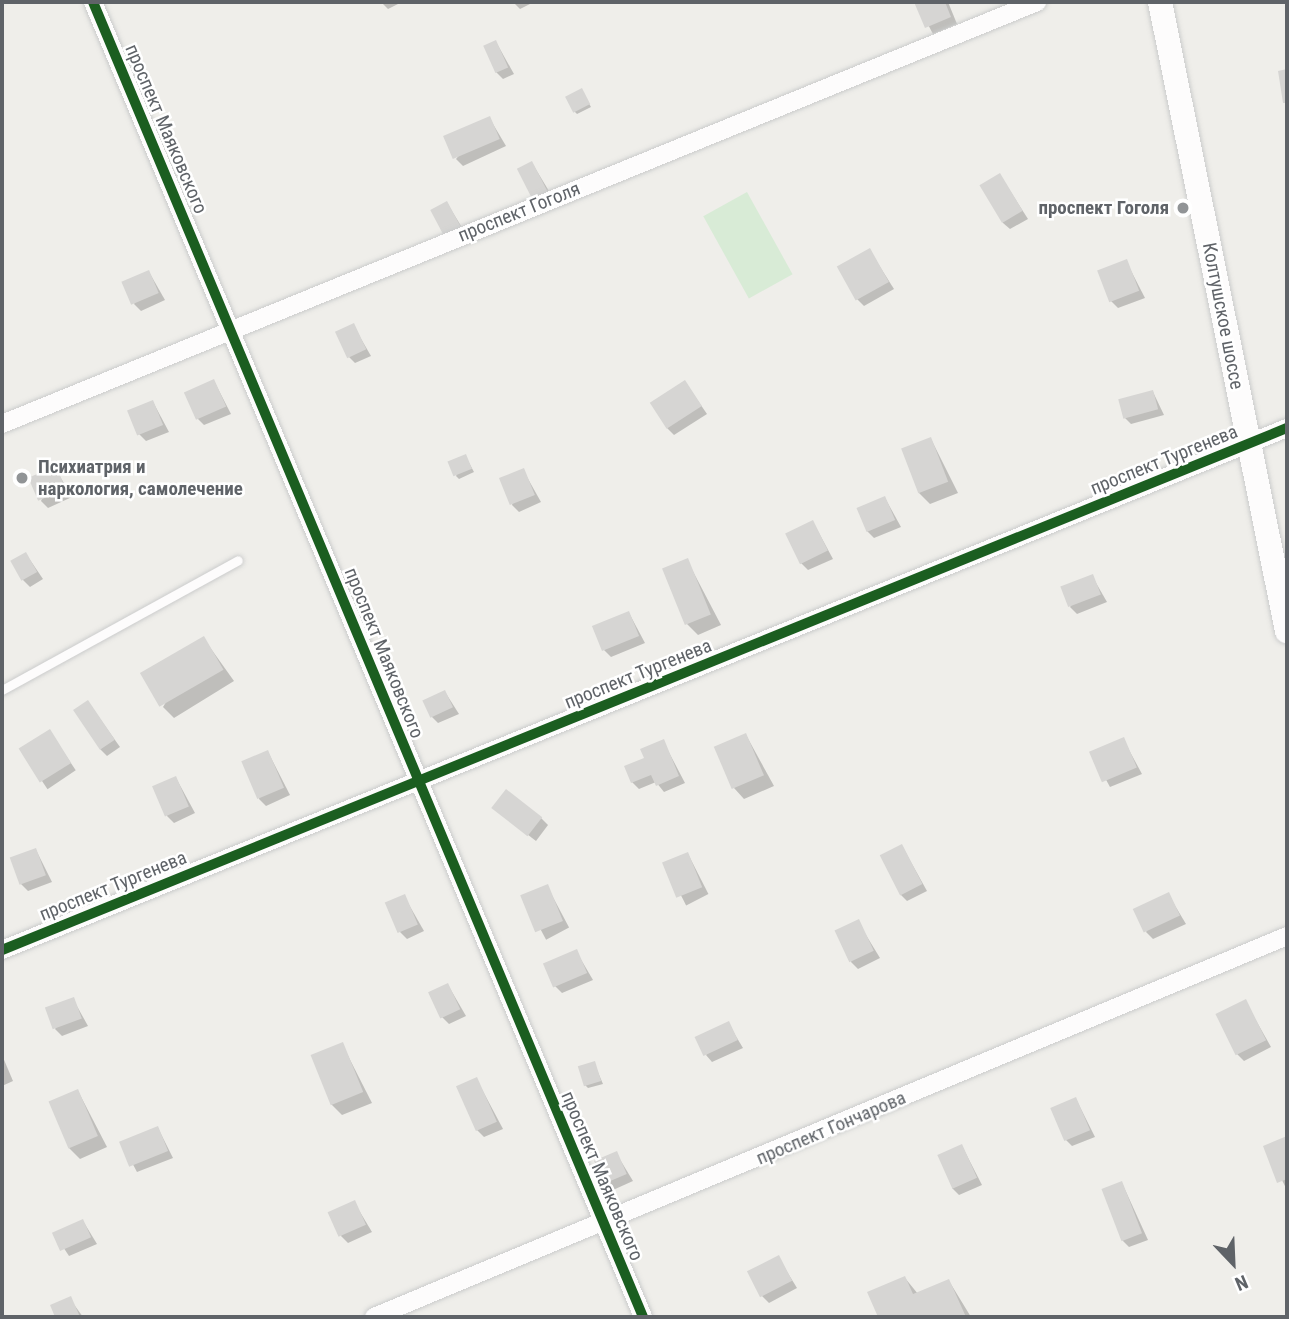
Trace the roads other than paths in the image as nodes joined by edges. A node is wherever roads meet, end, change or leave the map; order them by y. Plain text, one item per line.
1 (93, 2) edge
2 (1037, 2) edge
3 (1160, 2) edge
4 (232, 329) junction
5 (2, 424) edge
6 (1287, 428) edge
7 (1249, 444) junction
8 (239, 560) dead end
9 (1287, 631) edge
10 (2, 690) edge
11 (418, 782) junction
12 (1287, 936) edge
13 (2, 950) edge
14 (604, 1224) junction
15 (374, 1317) edge
16 (643, 1317) edge

1 - 4 street, проспект Маяковского
2 - 4 street, проспект Гоголя
3 - 7 main road, Колтушское шоссе
4 - 5 street, проспект Гоголя
4 - 11 street, проспект Маяковского
6 - 7 street, проспект Тургенева
7 - 9 main road, Колтушское шоссе
7 - 11 street, проспект Тургенева
8 - 10 lane
11 - 13 street, проспект Тургенева
11 - 14 street, проспект Маяковского
12 - 14 street, проспект Гончарова
14 - 15 street, проспект Гончарова
14 - 16 street, проспект Маяковского

